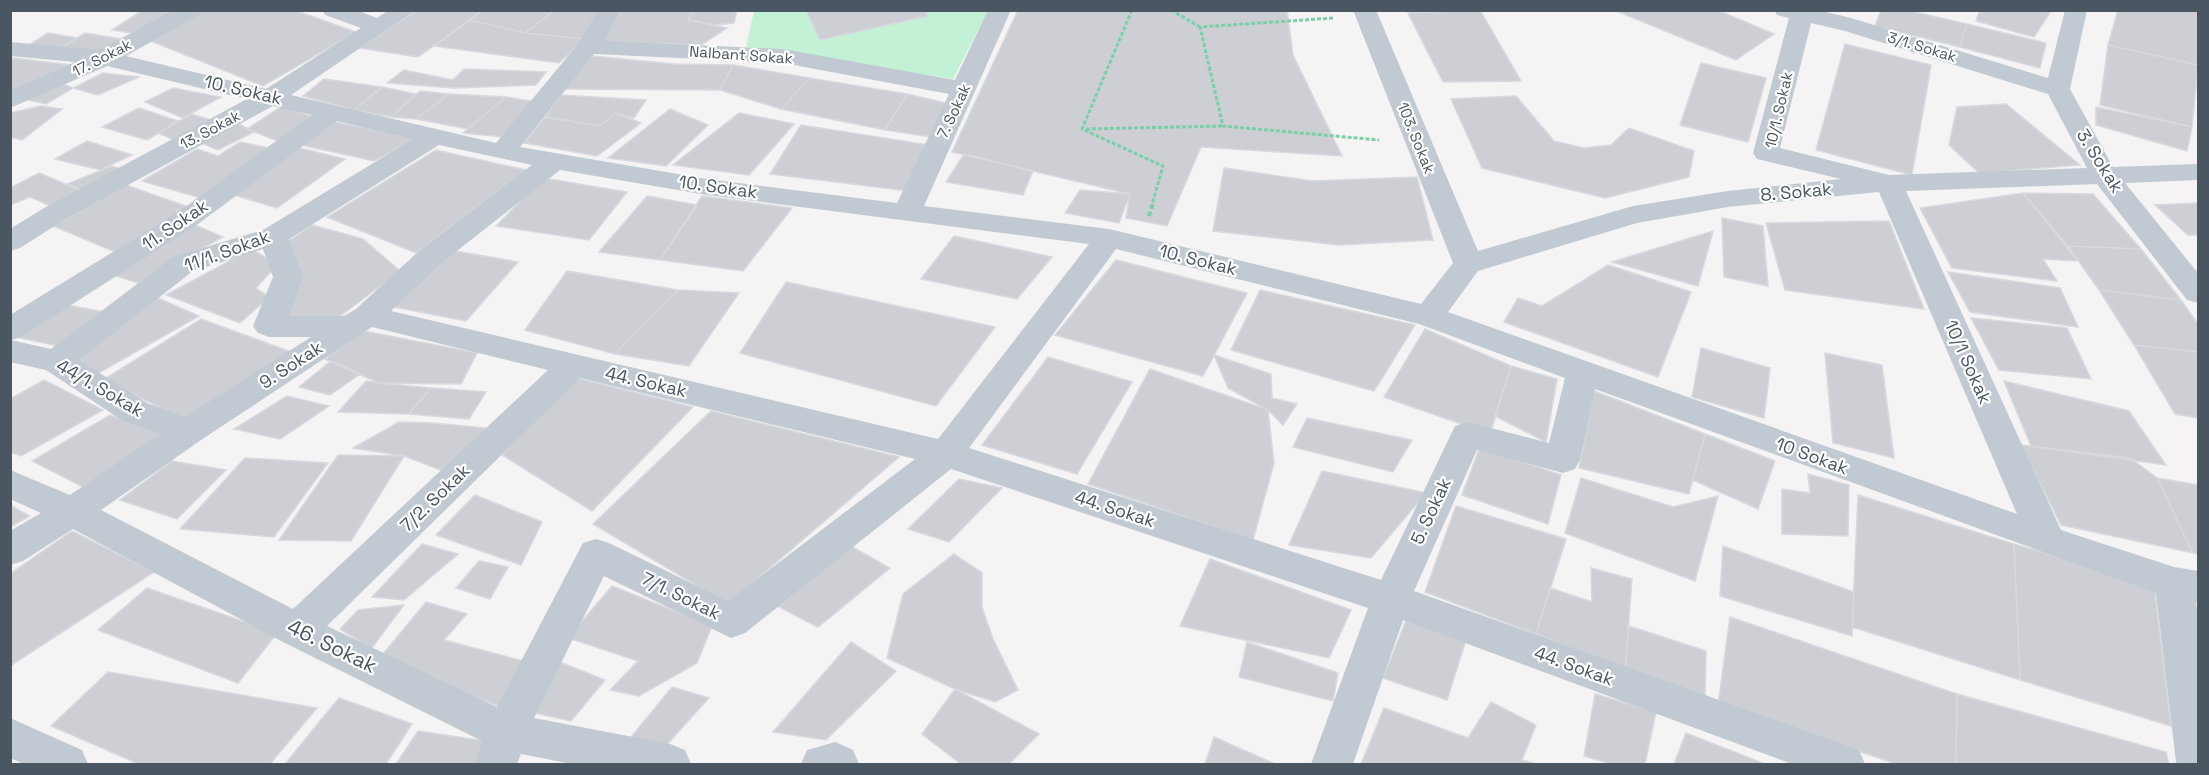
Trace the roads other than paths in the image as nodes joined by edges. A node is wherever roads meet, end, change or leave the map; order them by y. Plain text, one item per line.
1 (190, 10) edge
2 (333, 10) edge
3 (405, 10) edge
4 (610, 10) edge
5 (1000, 10) edge
6 (2076, 10) edge
7 (1366, 13) edge
8 (1793, 13) edge
9 (379, 27) junction
10 (588, 47) junction
11 (10, 49) edge
12 (104, 58) junction
13 (964, 89) junction
14 (2058, 89) junction
15 (272, 96) junction
16 (10, 101) edge
17 (334, 111) junction
18 (437, 135) junction
19 (502, 152) junction
20 (555, 161) junction
21 (2199, 171) edge
22 (2104, 175) junction
23 (1889, 183) junction
24 (908, 210) junction
25 (273, 236) junction
26 (1109, 238) junction
27 (10, 242) edge
28 (1468, 264) junction
29 (2199, 293) edge
30 (1428, 316) junction
31 (359, 322) junction
32 (10, 330) edge
33 (10, 351) edge
34 (56, 361) junction
35 (574, 365) junction
36 (1582, 373) junction
37 (189, 431) junction
38 (946, 454) junction
39 (10, 483) edge
40 (72, 512) junction
41 (2047, 540) junction
42 (10, 550) edge
43 (2186, 585) edge
44 (1391, 599) junction
45 (297, 630) junction
46 (10, 737) edge
47 (501, 748) edge
48 (2199, 762) edge
49 (67, 765) edge
50 (670, 765) edge
51 (822, 765) edge
52 (838, 765) edge
53 (1332, 765) edge
54 (1844, 765) edge

1 - 12 street, 17. Sokak
2 - 9 street
3 - 9 street, 13. Sokak
4 - 10 street
5 - 13 street, 7. Sokak
6 - 14 street
7 - 28 street, 103. Sokak
8 - 14 street, 3/1. Sokak
8 - 23 street, 10/1. Sokak
9 - 15 street, 13. Sokak
10 - 13 street, Nalbant Sokak
10 - 19 street
11 - 12 street, 10. Sokak
12 - 15 street, 10. Sokak
12 - 16 street, 17. Sokak
13 - 24 street, 7. Sokak
14 - 22 street, 3. Sokak
15 - 17 street, 10. Sokak
15 - 27 street, 13. Sokak
17 - 18 street, 10. Sokak
17 - 32 street, 11. Sokak
18 - 19 street, 10. Sokak
18 - 25 street, 11/1. Sokak
19 - 20 street, 10. Sokak
20 - 24 street, 10. Sokak
20 - 31 street, 9. Sokak
21 - 22 street, 8. Sokak
22 - 23 street, 8. Sokak
22 - 29 street, 3. Sokak
23 - 28 street, 8. Sokak
23 - 41 street, 10/1 Sokak
24 - 26 street, 10. Sokak
25 - 31 street, 44. Sokak
25 - 34 street, 11/1. Sokak
26 - 30 street, 10. Sokak
26 - 38 street
28 - 30 street
30 - 36 street, 10 Sokak
31 - 35 street, 44. Sokak
31 - 37 street, 9. Sokak
33 - 34 street, 44/1. Sokak
34 - 37 street, 44/1. Sokak
35 - 38 street, 44. Sokak
35 - 45 street, 7/2. Sokak
36 - 41 street, 10 Sokak
36 - 44 street, 5. Sokak
37 - 40 street, 9. Sokak
38 - 44 street, 44. Sokak
38 - 47 street, 7/1. Sokak
39 - 40 street, 46. Sokak
40 - 42 street, 9. Sokak
40 - 45 street, 46. Sokak
41 - 43 street, 10 Sokak
43 - 48 street
44 - 53 street, 5. Sokak
44 - 54 street, 44. Sokak
45 - 47 street, 46. Sokak
46 - 49 street
47 - 50 street, 46. Sokak
51 - 52 street

